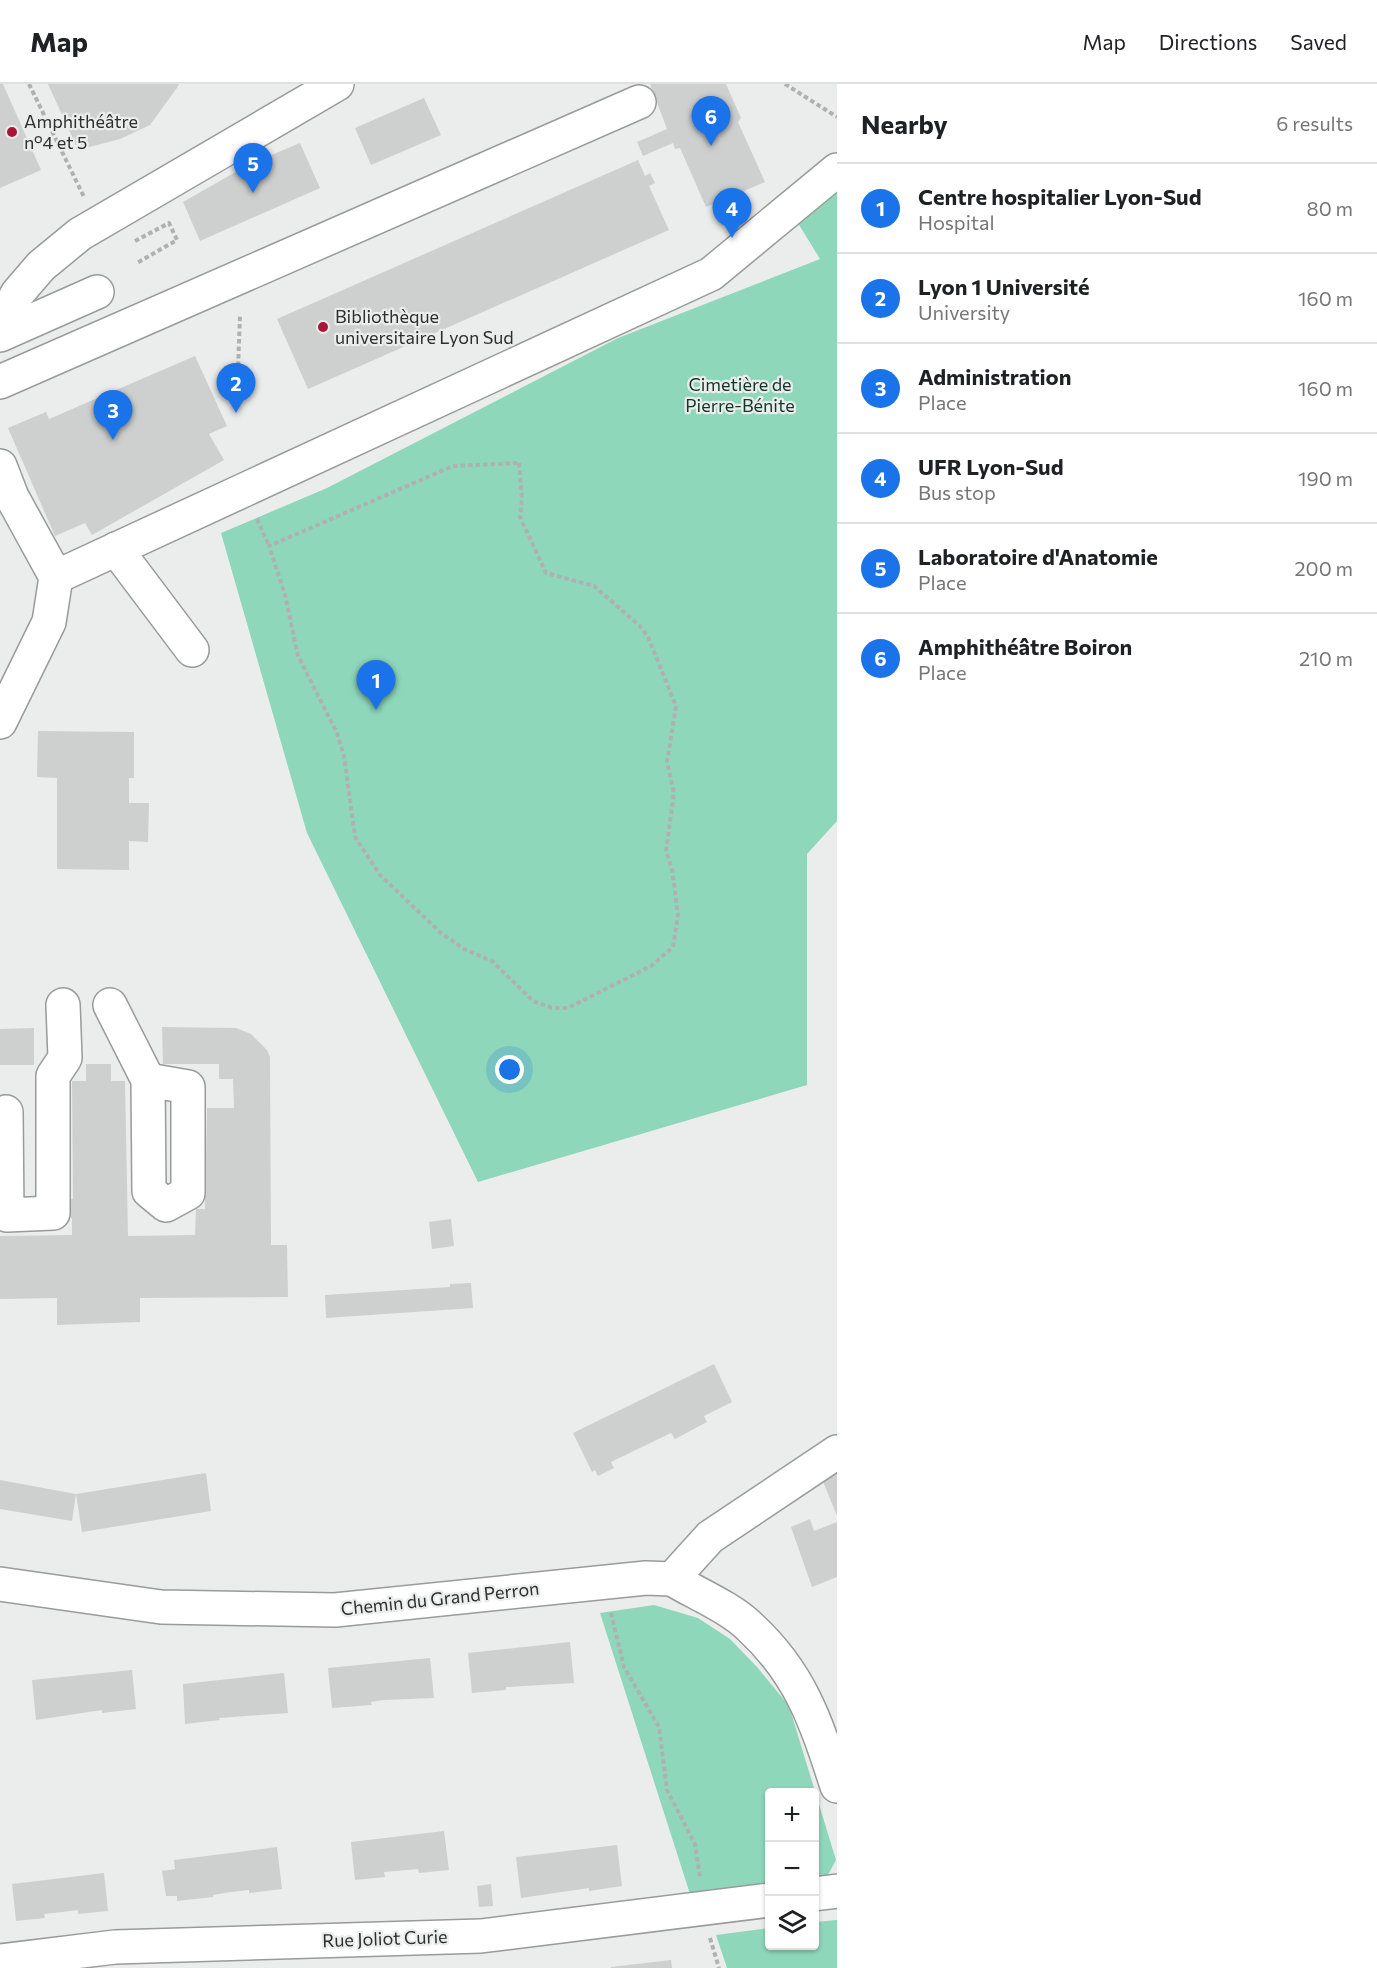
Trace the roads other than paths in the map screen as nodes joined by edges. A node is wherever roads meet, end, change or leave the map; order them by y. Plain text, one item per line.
1 (337, 84) edge
2 (639, 102) dead end
3 (837, 170) edge
4 (97, 292) dead end
5 (0, 329) edge
6 (0, 335) edge
7 (0, 382) edge
8 (0, 466) edge
9 (116, 549) junction
10 (56, 577) junction
11 (192, 650) dead end
12 (0, 722) edge
13 (63, 1005) dead end
14 (110, 1005) dead end
15 (148, 1080) dead end
16 (6, 1112) dead end
17 (837, 1452) edge
18 (672, 1579) junction
19 (0, 1584) edge
20 (837, 1786) edge
21 (837, 1891) edge
22 (819, 1893) edge
23 (765, 1901) edge
24 (0, 1960) edge

1 - 5 street
2 - 7 street
3 - 9 street
4 - 6 street
8 - 10 street
9 - 10 street
9 - 11 street
10 - 12 street
13 - 16 street
14 - 15 street
17 - 18 street
18 - 19 street, Chemin du Grand Perron
18 - 20 street
21 - 22 street
23 - 24 street, Rue Joliot Curie

